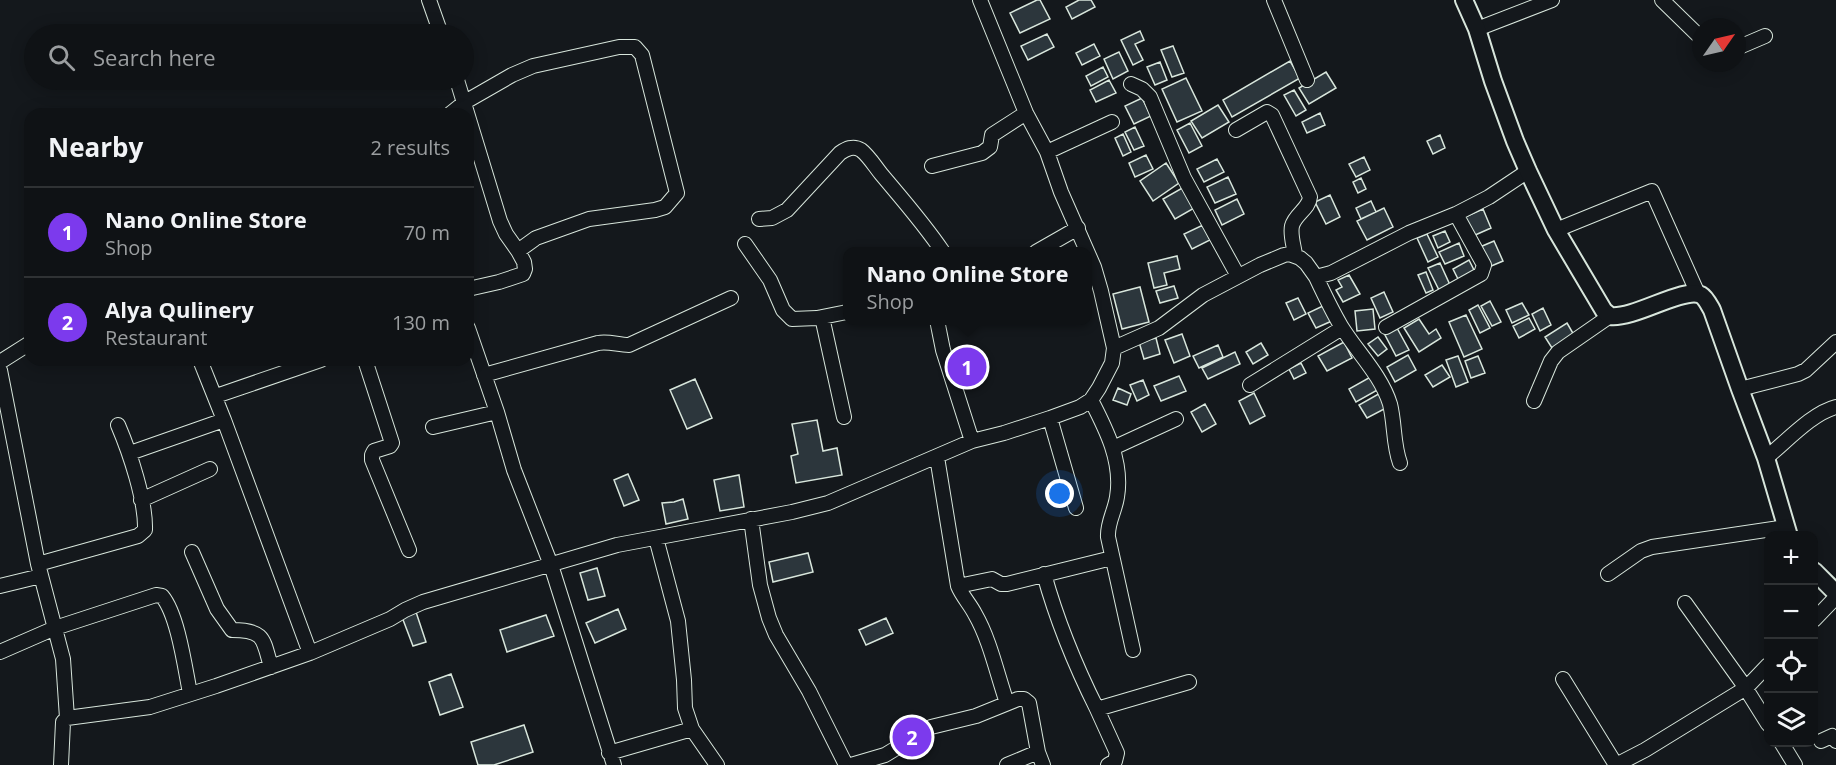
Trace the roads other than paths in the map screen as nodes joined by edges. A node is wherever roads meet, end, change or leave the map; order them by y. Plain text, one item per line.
1 (429, 0) edge
2 (980, 0) edge
3 (1274, 0) edge
4 (1464, 0) edge
5 (1552, 0) edge
6 (1662, 0) edge
7 (437, 24) edge
8 (1477, 29) junction
9 (1692, 29) edge
10 (1765, 36) dead end
11 (1746, 44) edge
12 (1307, 80) dead end
13 (1131, 84) dead end
14 (461, 90) edge
15 (465, 102) junction
16 (458, 108) edge
17 (467, 108) edge
18 (1026, 113) junction
19 (1112, 122) dead end
20 (1236, 130) dead end
21 (474, 133) edge
22 (1047, 152) junction
23 (932, 166) dead end
24 (1528, 171) junction
25 (1456, 214) junction
26 (759, 219) dead end
27 (1078, 228) junction
28 (1556, 230) junction
29 (744, 243) dead end
30 (939, 247) edge
31 (1045, 247) edge
32 (1086, 247) edge
33 (518, 251) junction
34 (1295, 255) junction
35 (1092, 262) edge
36 (1238, 276) junction
37 (1316, 278) junction
38 (474, 288) edge
39 (1698, 294) junction
40 (731, 298) dead end
41 (843, 313) edge
42 (822, 316) junction
43 (1610, 316) junction
44 (938, 325) edge
45 (1386, 327) dead end
46 (1342, 328) junction
47 (1836, 342) edge
48 (474, 346) edge
49 (24, 347) edge
50 (1114, 348) junction
51 (0, 362) edge
52 (203, 366) edge
53 (304, 366) edge
54 (367, 366) edge
55 (0, 370) edge
56 (484, 375) junction
57 (1250, 385) dead end
58 (1740, 389) junction
59 (216, 396) junction
60 (1090, 400) junction
61 (1534, 401) dead end
62 (1836, 407) edge
63 (498, 412) junction
64 (844, 417) dead end
65 (1050, 418) junction
66 (1176, 419) dead end
67 (224, 420) junction
68 (118, 425) dead end
69 (433, 427) dead end
70 (972, 441) junction
71 (1113, 448) junction
72 (130, 453) junction
73 (938, 457) junction
74 (1766, 458) junction
75 (1400, 463) dead end
76 (210, 469) dead end
77 (141, 500) junction
78 (1076, 508) dead end
79 (751, 519) junction
80 (1787, 531) edge
81 (1764, 534) edge
82 (656, 538) junction
83 (409, 550) dead end
84 (192, 552) dead end
85 (1112, 558) junction
86 (551, 566) junction
87 (40, 570) junction
88 (1044, 574) junction
89 (1608, 574) dead end
90 (1818, 575) edge
91 (0, 586) edge
92 (958, 586) junction
93 (1836, 595) edge
94 (1685, 603) dead end
95 (1818, 615) edge
96 (55, 628) junction
97 (1133, 650) dead end
98 (0, 652) edge
99 (310, 653) junction
100 (271, 666) junction
101 (1764, 669) edge
102 (1563, 679) dead end
103 (1189, 682) dead end
104 (1746, 688) junction
105 (190, 693) junction
106 (1007, 703) junction
107 (1097, 709) junction
108 (1764, 717) edge
109 (67, 718) junction
110 (692, 729) junction
111 (1821, 741) dead end
112 (1836, 741) edge
113 (1784, 747) edge
114 (611, 759) edge
115 (1040, 759) edge
116 (62, 765) edge
117 (717, 765) edge
118 (846, 765) edge
119 (851, 765) edge
120 (1007, 765) edge
121 (1108, 765) edge
122 (1616, 765) edge
123 (1795, 765) edge

1 - 7 street
2 - 18 street
3 - 12 street
4 - 8 street
5 - 8 street
6 - 9 street
8 - 24 street
10 - 11 street
13 - 36 street
14 - 15 street
15 - 16 street
15 - 17 street
15 - 33 street
18 - 22 street
18 - 23 street
19 - 22 street
20 - 34 street
21 - 33 street
22 - 27 street
24 - 25 street
24 - 28 street
25 - 37 street
25 - 45 street
26 - 30 street
27 - 31 street
27 - 32 street
28 - 39 street
28 - 43 street
29 - 42 street
33 - 38 street
34 - 36 street
34 - 37 street
35 - 50 street
36 - 50 street
37 - 46 street
39 - 43 street
39 - 58 street
40 - 56 street
41 - 42 street
42 - 64 street
43 - 61 street
44 - 70 street
46 - 57 street
46 - 75 street
47 - 58 street
48 - 56 street
49 - 51 street
50 - 60 street
52 - 59 street
53 - 59 street
54 - 83 street
55 - 87 street
56 - 63 street
58 - 74 street
59 - 67 street
60 - 65 street
60 - 71 street
62 - 74 street
63 - 69 street
63 - 86 street
65 - 70 street
65 - 78 street
66 - 71 street
67 - 72 street
67 - 99 street
68 - 72 street
70 - 73 street
71 - 85 street
72 - 77 street
73 - 79 street
73 - 92 street
74 - 80 street
76 - 77 street
77 - 87 street
79 - 82 street
79 - 118 street
81 - 89 street
82 - 86 street
82 - 110 street
84 - 100 street
85 - 88 street
85 - 97 street
86 - 99 street
86 - 114 street
87 - 91 street
87 - 96 street
88 - 92 street
88 - 107 street
90 - 93 street
92 - 106 street
93 - 95 street
94 - 104 street
96 - 98 street
96 - 105 street
96 - 109 street
99 - 100 street
100 - 105 street
101 - 104 street
102 - 122 street
103 - 107 street
104 - 108 street
104 - 122 street
105 - 109 street
106 - 115 street
106 - 119 street
107 - 121 street
109 - 116 street
110 - 114 street
110 - 117 street
111 - 112 street
113 - 123 street
115 - 120 street

